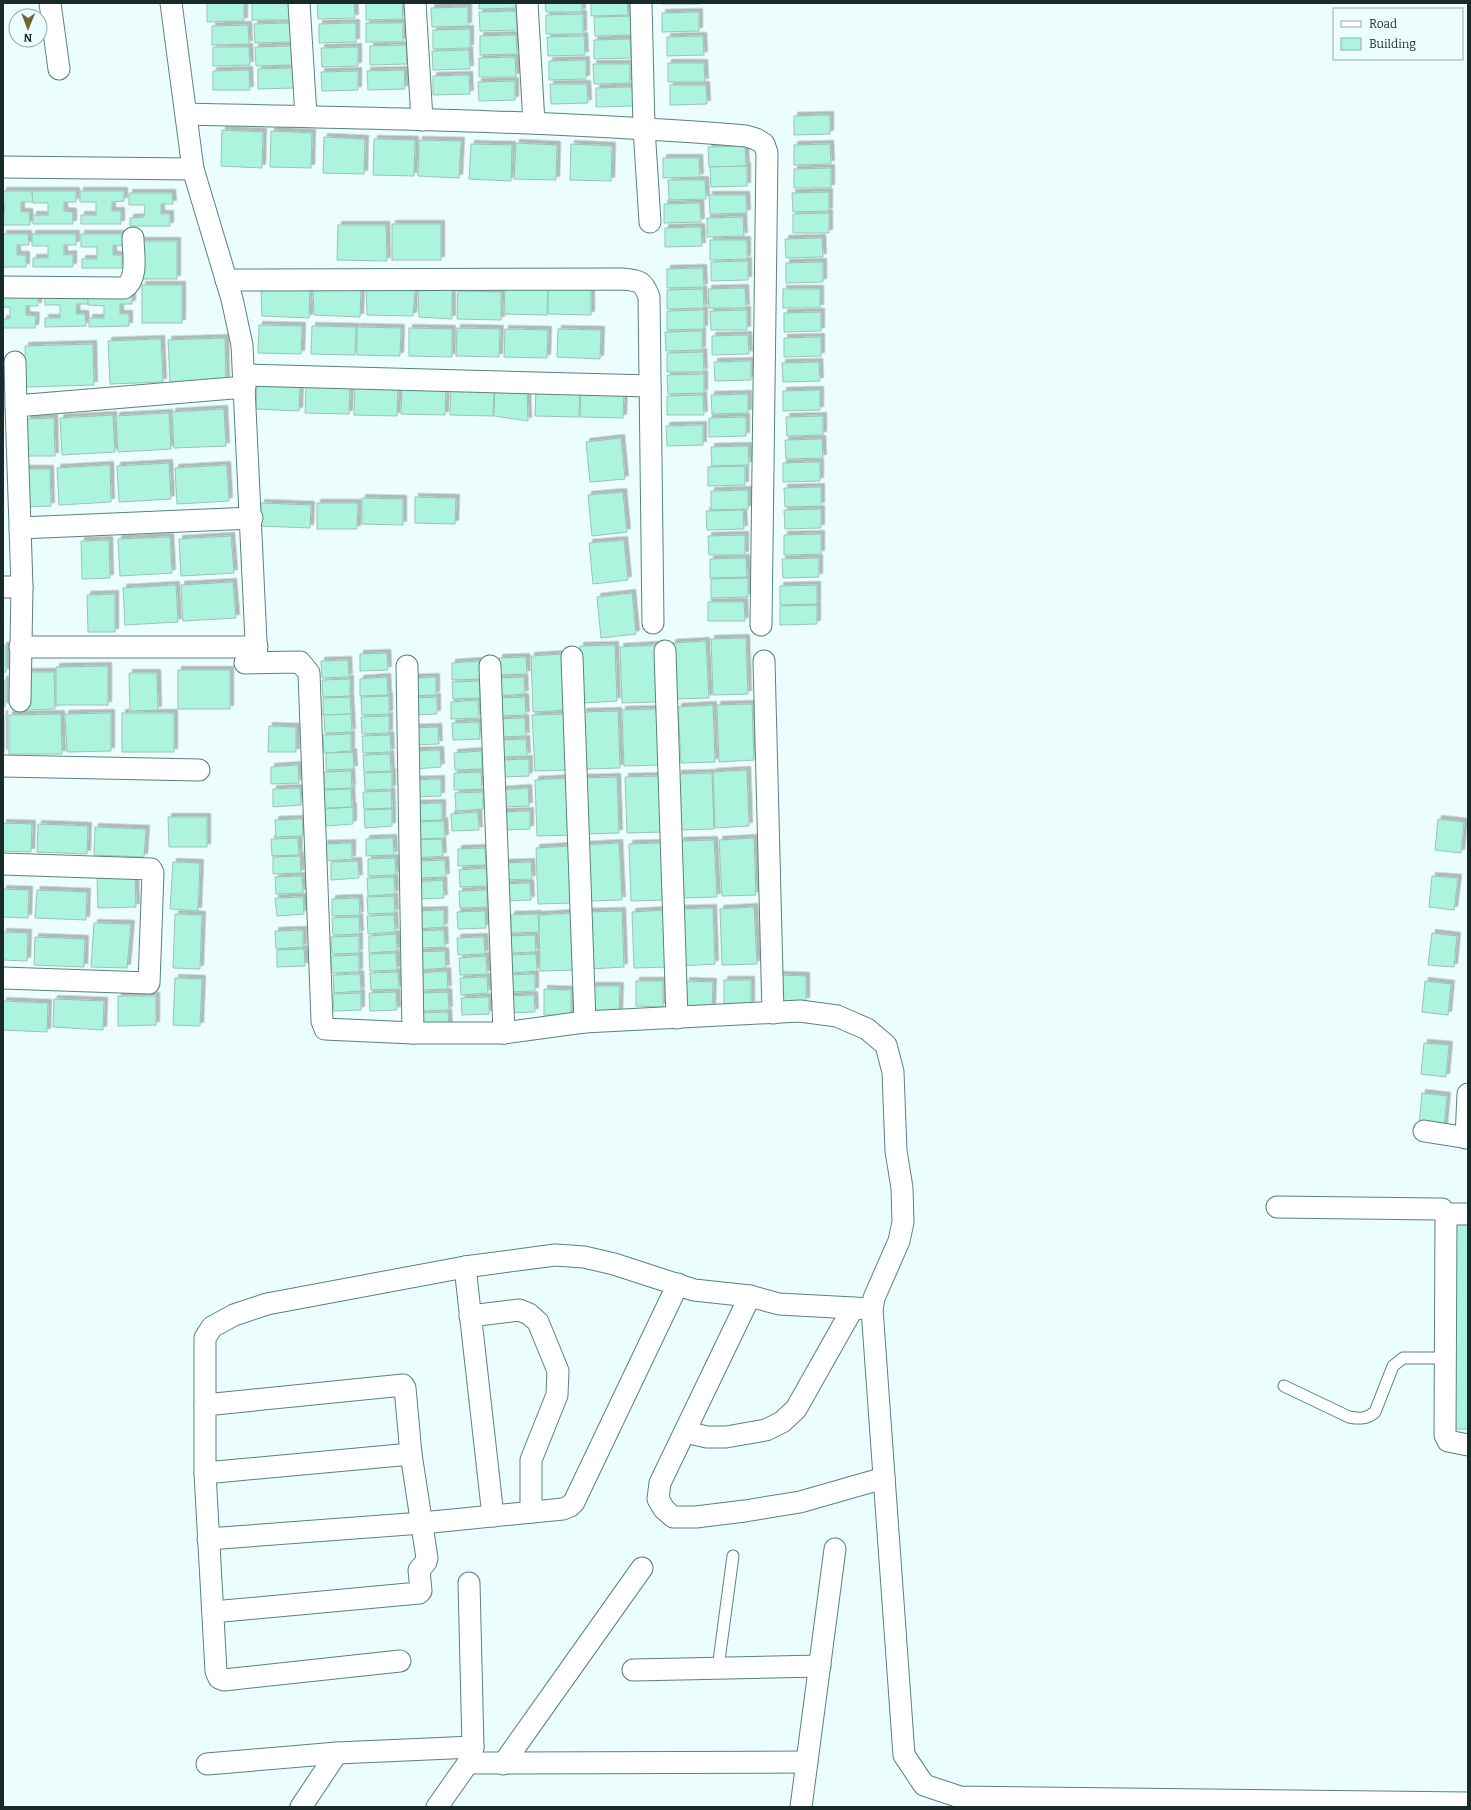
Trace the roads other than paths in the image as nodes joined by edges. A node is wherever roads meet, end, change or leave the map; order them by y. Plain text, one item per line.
1 (50, 3) edge
2 (171, 3) edge
3 (299, 3) edge
4 (415, 3) edge
5 (527, 3) edge
6 (641, 3) edge
7 (58, 69) dead end
8 (186, 114) junction
9 (306, 116) junction
10 (422, 120) junction
11 (534, 124) junction
12 (644, 128) junction
13 (3, 167) edge
14 (193, 169) junction
15 (650, 222) dead end
16 (133, 238) dead end
17 (226, 280) junction
18 (3, 287) edge
19 (15, 362) dead end
20 (245, 381) junction
21 (650, 386) junction
22 (16, 406) junction
23 (252, 518) junction
24 (20, 528) junction
25 (12, 587) edge
26 (653, 624) dead end
27 (761, 625) dead end
28 (20, 647) junction
29 (664, 651) dead end
30 (253, 657) junction
31 (572, 657) dead end
32 (764, 661) dead end
33 (407, 666) dead end
34 (490, 666) dead end
35 (20, 701) dead end
36 (3, 766) edge
37 (199, 770) dead end
38 (3, 864) edge
39 (3, 978) edge
40 (773, 1013) junction
41 (677, 1018) junction
42 (585, 1022) junction
43 (413, 1033) junction
44 (504, 1033) junction
45 (1468, 1094) edge
46 (1424, 1131) dead end
47 (1467, 1138) edge
48 (1277, 1207) dead end
49 (1446, 1214) junction
50 (1468, 1214) edge
51 (465, 1267) junction
52 (678, 1284) junction
53 (750, 1296) junction
54 (862, 1309) junction
55 (470, 1316) junction
56 (1446, 1358) junction
57 (1284, 1386) dead end
58 (205, 1405) junction
59 (685, 1432) junction
60 (1468, 1446) edge
61 (411, 1454) junction
62 (205, 1473) junction
63 (884, 1478) junction
64 (531, 1512) junction
65 (492, 1516) junction
66 (422, 1523) junction
67 (208, 1539) junction
68 (835, 1549) dead end
69 (733, 1556) dead end
70 (642, 1568) dead end
71 (469, 1583) dead end
72 (213, 1612) junction
73 (400, 1662) dead end
74 (820, 1666) junction
75 (718, 1668) junction
76 (633, 1670) dead end
77 (337, 1753) junction
78 (470, 1755) junction
79 (808, 1762) junction
80 (207, 1764) dead end
81 (503, 1764) junction
82 (1468, 1803) edge
83 (301, 1807) edge
84 (437, 1807) edge
85 (801, 1807) edge

1 - 7 street
2 - 8 street
3 - 9 street
4 - 10 street
5 - 11 street
6 - 12 street
8 - 9 street
8 - 14 street
9 - 10 street
10 - 11 street
11 - 12 street
12 - 15 street
12 - 27 street
13 - 14 street
14 - 17 street
16 - 18 street
17 - 20 street
17 - 21 street
19 - 22 street
20 - 21 street
20 - 22 street
20 - 23 street
21 - 26 street
22 - 24 street
23 - 24 street
23 - 30 street
24 - 25 street
25 - 28 street
28 - 30 street
28 - 35 street
29 - 41 street
30 - 43 street
31 - 42 street
32 - 40 street
33 - 43 street
34 - 44 street
36 - 37 street
38 - 39 street
40 - 41 street
40 - 54 street
41 - 42 street
42 - 44 street
43 - 44 street
45 - 47 street
46 - 47 street
48 - 49 street
49 - 50 street
49 - 56 street
51 - 52 street
51 - 55 street
51 - 58 street
52 - 53 street
52 - 64 street
53 - 54 street
53 - 59 street
54 - 59 street
54 - 63 street
55 - 64 street
55 - 65 street
56 - 57 lane
56 - 60 street
58 - 61 street
58 - 62 street
59 - 63 street
61 - 62 street
61 - 66 street
62 - 67 street
63 - 82 street
64 - 65 street
65 - 66 street
66 - 67 street
66 - 72 street
67 - 72 street
68 - 74 street
69 - 75 lane
70 - 81 street
71 - 78 street
72 - 73 street
74 - 75 street
74 - 79 street
75 - 76 street
77 - 78 street
77 - 80 street
77 - 83 street
78 - 81 street
78 - 84 street
79 - 81 street
79 - 85 street

